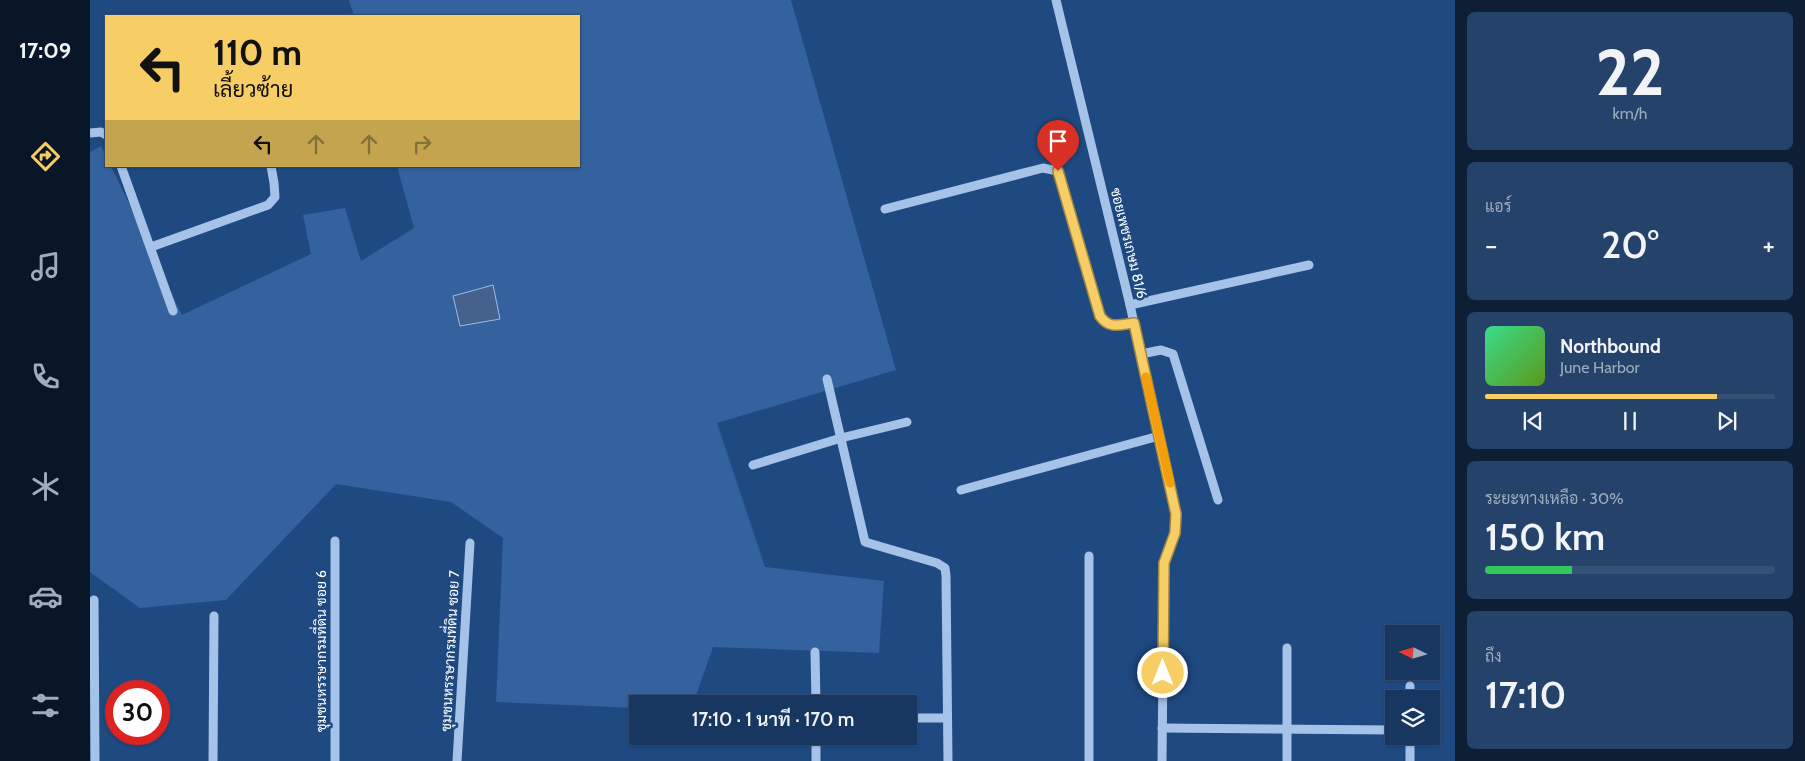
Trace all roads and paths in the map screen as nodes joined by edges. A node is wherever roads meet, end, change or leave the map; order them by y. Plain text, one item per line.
1 (1056, 0) edge
2 (90, 133) edge
3 (104, 134) edge
4 (121, 167) edge
5 (271, 167) edge
6 (885, 208) dead end
7 (151, 247) junction
8 (1309, 265) dead end
9 (1130, 306) junction
10 (172, 311) dead end
11 (1134, 323) junction
12 (1141, 354) junction
13 (827, 379) dead end
14 (907, 422) dead end
15 (1159, 436) junction
16 (841, 438) junction
17 (753, 465) dead end
18 (961, 490) dead end
19 (1218, 500) dead end
20 (335, 541) dead end
21 (470, 543) dead end
22 (1089, 556) dead end
23 (94, 600) dead end
24 (214, 616) dead end
25 (1287, 648) dead end
26 (815, 652) dead end
27 (1410, 686) dead end
28 (1410, 690) edge
29 (816, 695) edge
30 (917, 718) edge
31 (947, 718) junction
32 (1162, 728) junction
33 (1287, 729) junction
34 (1385, 730) edge
35 (816, 745) edge
36 (1410, 745) edge
37 (95, 761) edge
38 (213, 761) edge
39 (335, 761) edge
40 (457, 761) edge
41 (816, 761) edge
42 (948, 761) edge
43 (1089, 761) edge
44 (1162, 761) edge
45 (1287, 761) edge
46 (1410, 761) edge

1 - 9 street, ซอยเพชรเกษม 81/6
2 - 3 street
4 - 7 street
5 - 7 street
6 - 11 street
7 - 10 street
8 - 9 street
9 - 11 street, ซอยเพชรเกษม 81/6
11 - 12 street, ซอยเพชรเกษม 81/6
12 - 15 street, ซอยเพชรเกษม 81/6
12 - 19 street
13 - 16 street
14 - 16 street
15 - 18 street
15 - 32 street, ซอยเพชรเกษม 81/6
16 - 17 street
16 - 31 street
20 - 39 street, ชุมชนหรรษากรมที่ดิน ซอย 6
21 - 40 street, ชุมชนหรรษากรมที่ดิน ซอย 7
22 - 43 street
23 - 37 street
24 - 38 street
25 - 33 street
26 - 29 street
27 - 28 street
30 - 31 street
31 - 42 street
32 - 33 street
32 - 44 street, ซอยเพชรเกษม 81/6
33 - 34 street
33 - 45 street
35 - 41 street
36 - 46 street

